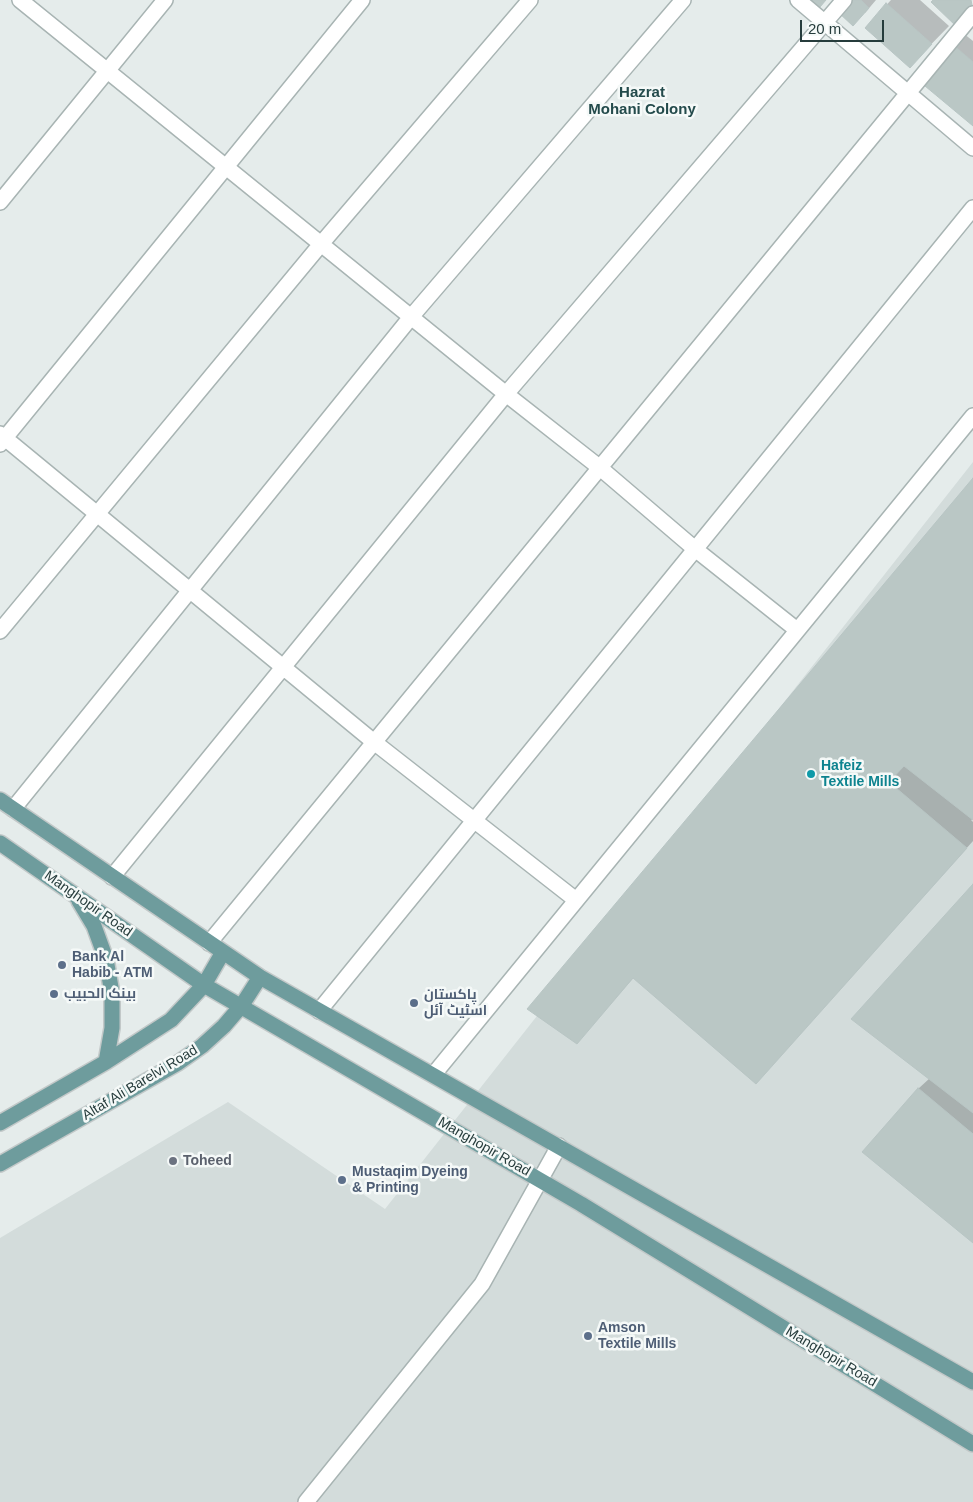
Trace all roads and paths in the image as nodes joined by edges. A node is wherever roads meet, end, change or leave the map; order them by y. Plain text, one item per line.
1 (20, 0) edge
2 (165, 0) edge
3 (362, 0) edge
4 (530, 0) edge
5 (683, 0) edge
6 (798, 0) edge
7 (844, 0) edge
8 (973, 14) edge
9 (826, 23) junction
10 (108, 72) junction
11 (906, 92) junction
12 (973, 148) edge
13 (226, 167) junction
14 (0, 202) edge
15 (973, 208) edge
16 (321, 244) junction
17 (410, 317) junction
18 (506, 394) junction
19 (973, 416) edge
20 (2, 439) edge
21 (600, 467) junction
22 (96, 514) junction
23 (695, 549) junction
24 (190, 590) junction
25 (797, 630) junction
26 (0, 631) edge
27 (282, 667) junction
28 (374, 742) junction
29 (0, 800) edge
30 (13, 809) junction
31 (475, 820) junction
32 (0, 843) edge
33 (112, 877) junction
34 (76, 896) junction
35 (576, 900) junction
36 (209, 943) junction
37 (223, 952) junction
38 (260, 977) junction
39 (204, 985) junction
40 (242, 1005) junction
41 (319, 1011) junction
42 (106, 1062) junction
43 (434, 1074) junction
44 (0, 1123) edge
45 (559, 1146) junction
46 (0, 1164) edge
47 (541, 1181) junction
48 (973, 1382) edge
49 (973, 1444) edge
50 (306, 1502) edge

1 - 10 street
2 - 10 street
3 - 13 street
4 - 16 street
5 - 17 street
6 - 9 street
7 - 9 street
8 - 11 street
9 - 11 street
9 - 18 street
10 - 13 street
10 - 14 street
11 - 12 street
11 - 21 street
13 - 16 street
13 - 20 street
15 - 23 street
16 - 17 street
16 - 22 street
17 - 18 street
17 - 24 street
18 - 21 street
18 - 27 street
19 - 25 street
20 - 22 street
21 - 23 street
21 - 28 street
22 - 24 street
22 - 26 street
23 - 25 street
23 - 31 street
24 - 27 street
24 - 30 street
25 - 35 street
27 - 28 street
27 - 33 street
28 - 31 street
28 - 36 street
29 - 30 main road
30 - 33 main road
31 - 35 street
31 - 41 street
32 - 34 main road, Manghopir Road
33 - 36 main road
34 - 39 main road, Manghopir Road
34 - 42 main road
35 - 43 street
36 - 37 main road
37 - 38 main road
37 - 39 main road
38 - 40 main road, Altaf Ali Barelvi Road
38 - 41 main road
39 - 40 main road, Manghopir Road
39 - 42 main road
40 - 46 main road, Altaf Ali Barelvi Road
40 - 47 main road, Manghopir Road
41 - 43 main road
42 - 44 main road
43 - 45 main road
45 - 47 street
45 - 48 main road
47 - 49 main road, Manghopir Road
47 - 50 street

